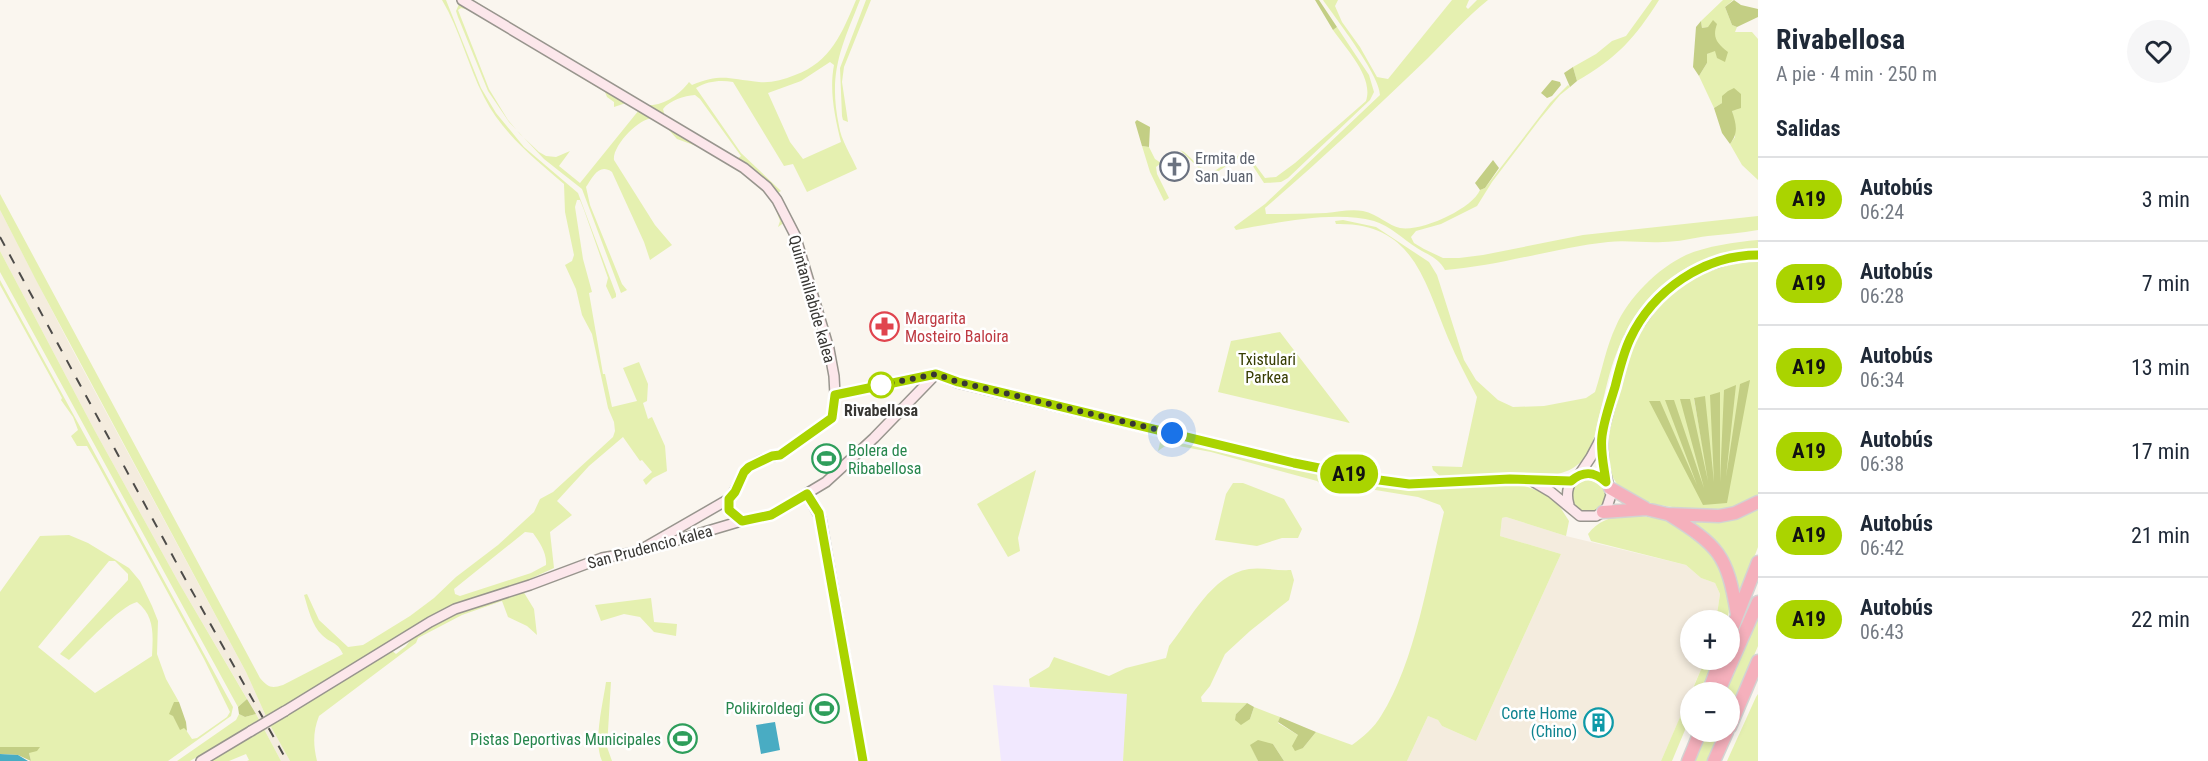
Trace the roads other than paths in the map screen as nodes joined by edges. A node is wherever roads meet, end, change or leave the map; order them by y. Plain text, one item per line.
1 (462, 0) edge
2 (1758, 255) edge
3 (936, 374) junction
4 (835, 395) junction
5 (1602, 436) junction
6 (1575, 478) junction
7 (1532, 481) junction
8 (1608, 485) junction
9 (807, 494) junction
10 (1758, 502) edge
11 (1569, 505) junction
12 (1646, 509) junction
13 (1603, 512) junction
14 (1667, 514) junction
15 (637, 552) junction
16 (1758, 562) edge
17 (1758, 602) edge
18 (1736, 610) edge
19 (1739, 610) edge
20 (1758, 661) edge
21 (1758, 680) edge
22 (1723, 682) edge
23 (1740, 703) joint
24 (1689, 742) edge
25 (1696, 742) edge
26 (1723, 742) edge
27 (201, 761) edge
28 (863, 761) edge
29 (1681, 761) edge
30 (1688, 761) edge
31 (1714, 761) edge

1 - 4 street, Quintanillabide kalea
2 - 5 street
3 - 4 street
3 - 7 street
3 - 9 street, San Prudencio kalea
4 - 15 street, Quintanillabide kalea
5 - 6 street
5 - 8 street
6 - 7 street
6 - 8 street
6 - 11 street
7 - 11 street
8 - 12 highway
8 - 13 street
9 - 15 street, San Prudencio kalea
9 - 28 street
10 - 14 highway
11 - 13 street
12 - 13 highway
12 - 14 highway
14 - 18 highway
15 - 27 street, San Prudencio kalea, bridge
16 - 19 highway
17 - 22 highway
20 - 23 highway
21 - 23 highway
24 - 29 highway
25 - 30 highway
26 - 31 highway

